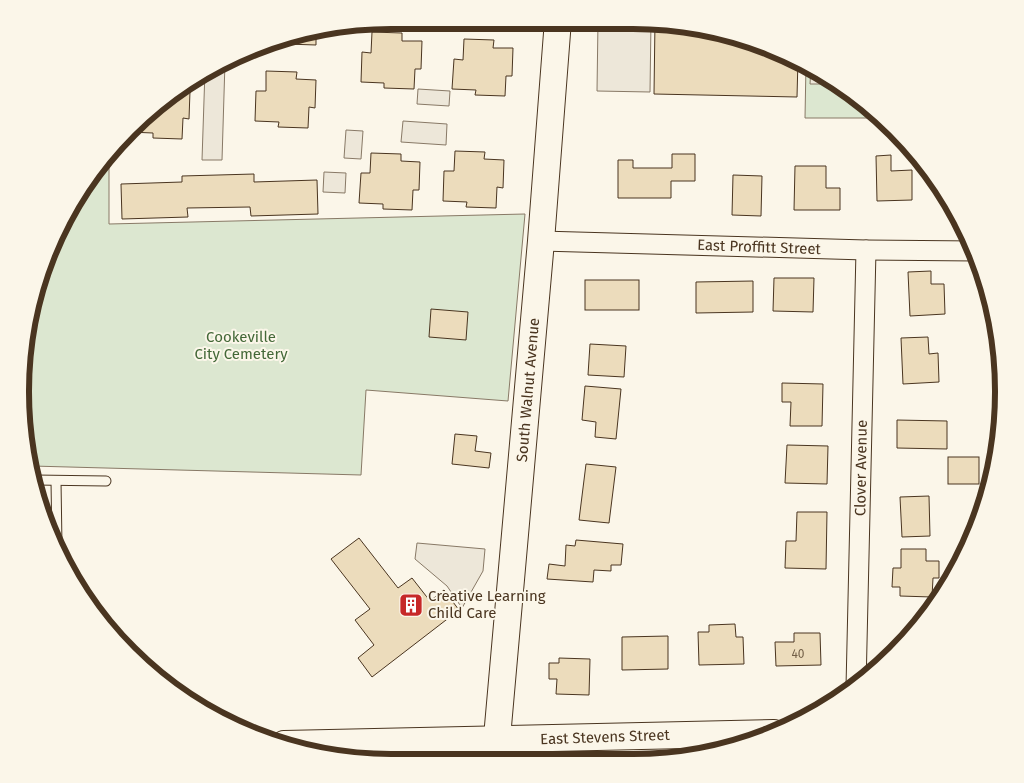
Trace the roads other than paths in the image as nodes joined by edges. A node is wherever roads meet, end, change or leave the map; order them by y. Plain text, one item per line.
1 (557, 29) edge
2 (541, 240) junction
3 (866, 250) junction
4 (967, 251) edge
5 (40, 480) edge
6 (56, 481) junction
7 (106, 481) dead end
8 (57, 532) edge
9 (856, 676) edge
10 (751, 734) edge
11 (311, 745) edge
12 (496, 750) edge

1 - 2 street, South Walnut Avenue
2 - 3 street, East Proffitt Street
2 - 12 street, South Walnut Avenue
3 - 4 street, East Proffitt Street
3 - 9 street, Clover Avenue
5 - 6 lane
6 - 7 lane
6 - 8 lane
10 - 12 street, East Stevens Street
11 - 12 street, East Stevens Street

